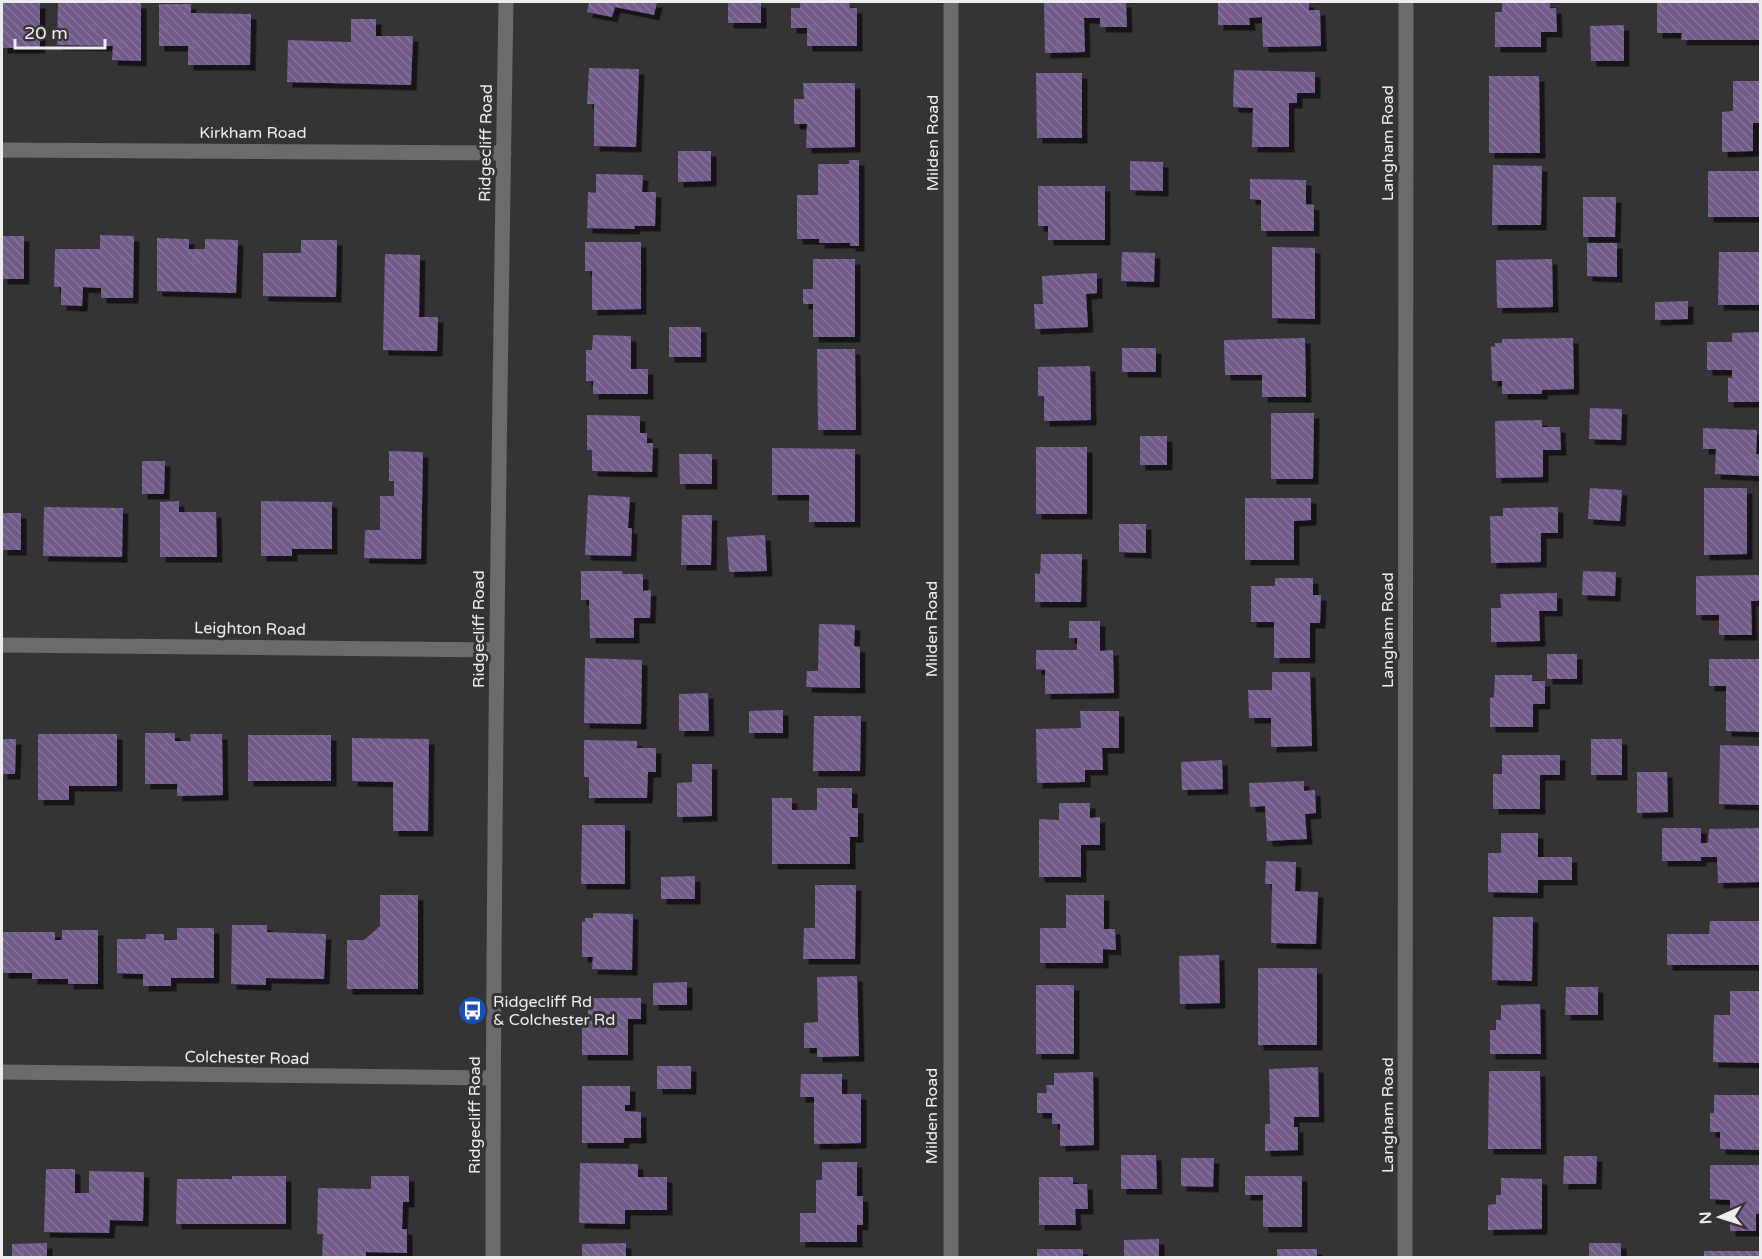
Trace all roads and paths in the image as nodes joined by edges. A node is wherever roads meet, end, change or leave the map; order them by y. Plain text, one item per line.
1 (506, 2) edge
2 (951, 2) edge
3 (1406, 2) edge
4 (2, 150) edge
5 (504, 153) junction
6 (2, 645) edge
7 (497, 650) junction
8 (2, 1072) edge
9 (493, 1078) junction
10 (494, 1257) edge
11 (951, 1257) edge
12 (1406, 1257) edge

1 - 5 street, Ridgecliff Road
2 - 11 street, Milden Road
3 - 12 street, Langham Road
4 - 5 street, Kirkham Road
5 - 7 street, Ridgecliff Road
6 - 7 street, Leighton Road
7 - 9 street, Ridgecliff Road
8 - 9 street, Colchester Road
9 - 10 street, Ridgecliff Road

